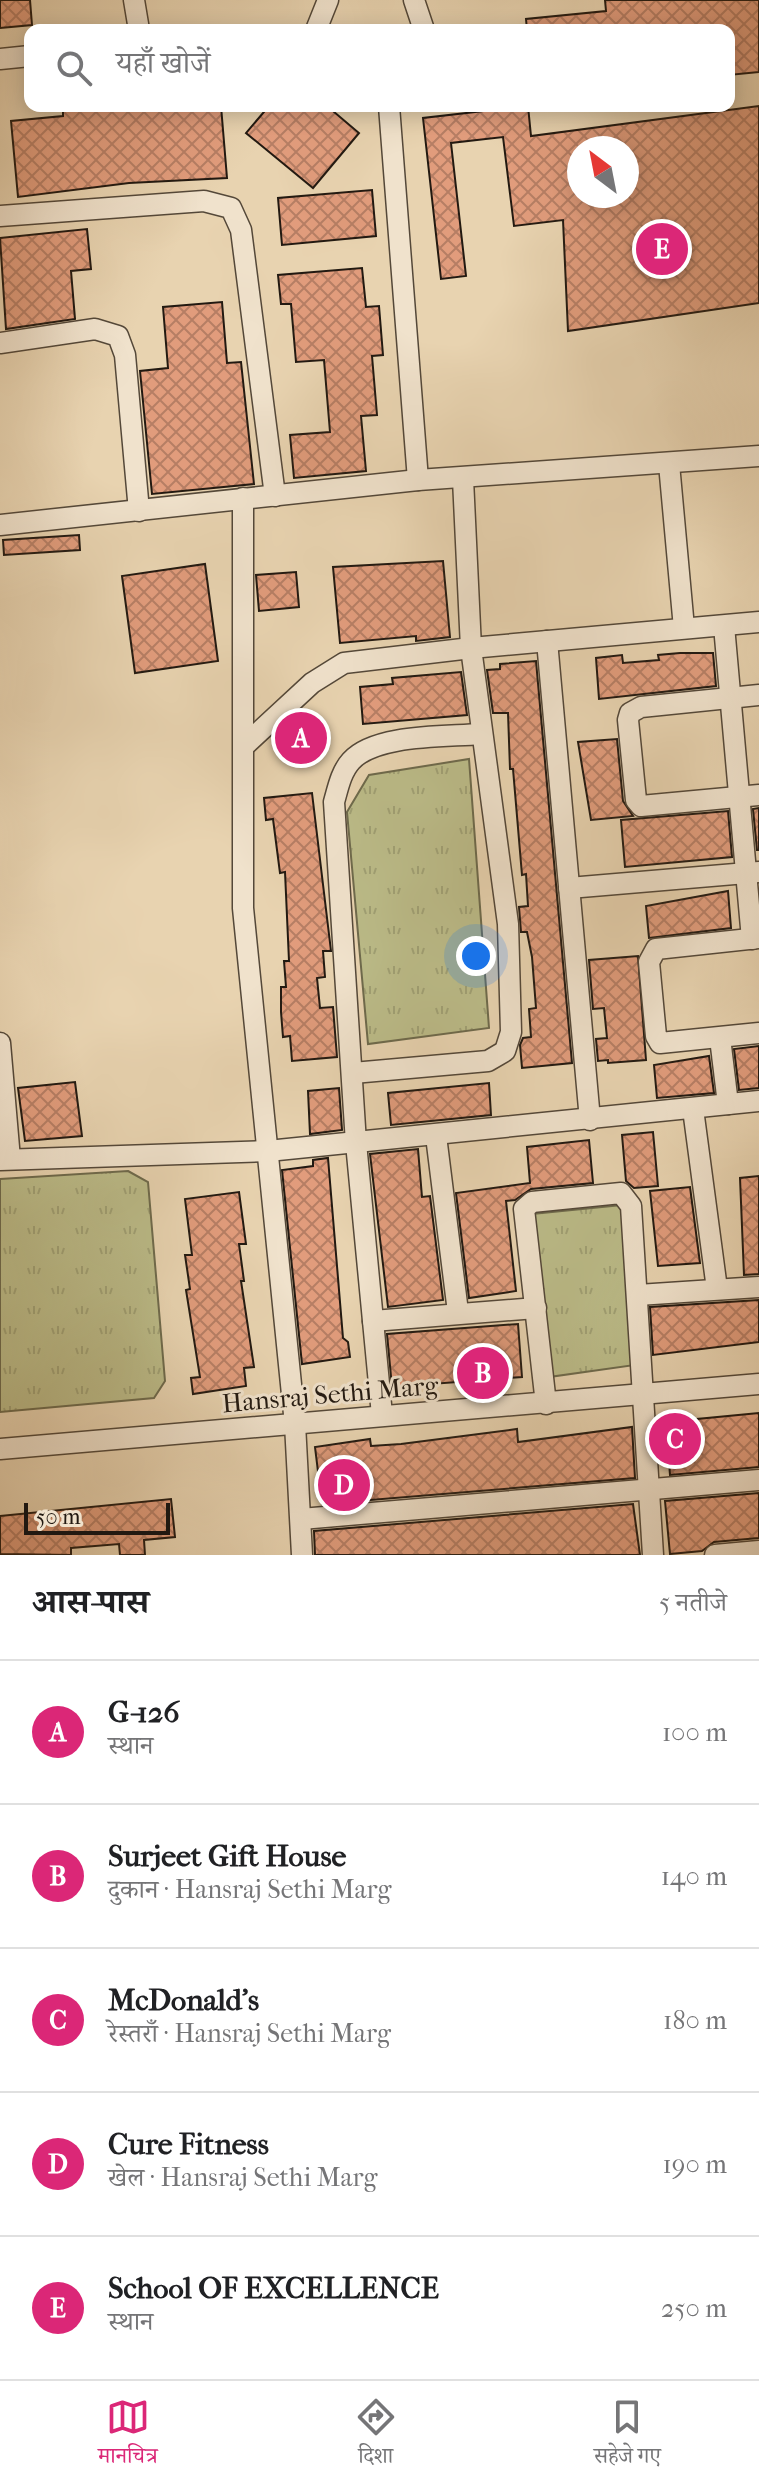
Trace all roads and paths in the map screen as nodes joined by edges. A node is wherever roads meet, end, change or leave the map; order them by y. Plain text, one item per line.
1 (134, 0) edge
2 (328, 0) edge
3 (414, 0) edge
4 (138, 24) edge
5 (318, 24) edge
6 (422, 24) edge
7 (24, 57) edge
8 (0, 59) edge
9 (389, 112) edge
10 (0, 216) edge
11 (0, 343) edge
12 (759, 456) edge
13 (669, 464) junction
14 (463, 479) junction
15 (418, 480) junction
16 (275, 496) junction
17 (243, 498) junction
18 (139, 511) junction
19 (0, 525) edge
20 (759, 622) edge
21 (724, 626) junction
22 (684, 628) junction
23 (547, 641) junction
24 (471, 648) junction
25 (759, 695) edge
26 (729, 698) junction
27 (480, 734) junction
28 (244, 746) junction
29 (750, 796) edge
30 (754, 872) edge
31 (569, 888) junction
32 (756, 938) edge
33 (759, 1033) edge
34 (720, 1038) junction
35 (1, 1057) edge
36 (353, 1073) junction
37 (759, 1101) edge
38 (728, 1104) junction
39 (693, 1109) junction
40 (590, 1120) junction
41 (436, 1136) junction
42 (356, 1143) junction
43 (268, 1151) junction
44 (5, 1160) edge
45 (759, 1287) edge
46 (717, 1289) junction
47 (638, 1295) junction
48 (536, 1308) junction
49 (458, 1312) junction
50 (373, 1321) junction
51 (759, 1384) edge
52 (644, 1394) junction
53 (546, 1404) junction
54 (382, 1415) junction
55 (295, 1424) junction
56 (0, 1449) edge
57 (759, 1480) edge
58 (649, 1490) junction
59 (301, 1519) junction
60 (759, 1551) edge
61 (302, 1555) edge
62 (653, 1555) edge
63 (715, 1555) edge

1 - 4 street
2 - 5 street
3 - 6 street
7 - 8 street
9 - 15 street
10 - 16 street
11 - 18 street
12 - 13 street
13 - 14 street
13 - 22 street
14 - 15 street
14 - 24 street
15 - 16 street
16 - 17 street
17 - 18 street
17 - 28 street
18 - 19 street
20 - 21 street
21 - 22 street
21 - 26 street
22 - 23 street
23 - 24 street
23 - 31 street
24 - 27 street
24 - 28 street
25 - 26 street
26 - 29 street
26 - 29 street
27 - 36 street
27 - 36 street
28 - 43 street
29 - 30 street
30 - 31 street
30 - 32 street
31 - 40 street
32 - 34 street
33 - 34 street
34 - 38 street
35 - 44 street
36 - 42 street
37 - 38 street
38 - 39 street
39 - 40 street
39 - 46 street
40 - 41 street
41 - 42 street
41 - 49 street
42 - 43 street
42 - 50 street
43 - 44 street
43 - 55 street
45 - 46 street
46 - 47 street
47 - 48 street
47 - 52 street
48 - 49 street
48 - 53 street
49 - 50 street
50 - 54 street
51 - 52 street, Hansraj Sethi Marg
52 - 53 street, Hansraj Sethi Marg
52 - 58 street
53 - 54 street, Hansraj Sethi Marg
54 - 55 street, Hansraj Sethi Marg
55 - 56 street, Hansraj Sethi Marg
55 - 59 street
57 - 58 street
58 - 59 street
58 - 62 street
59 - 61 street
60 - 63 street

